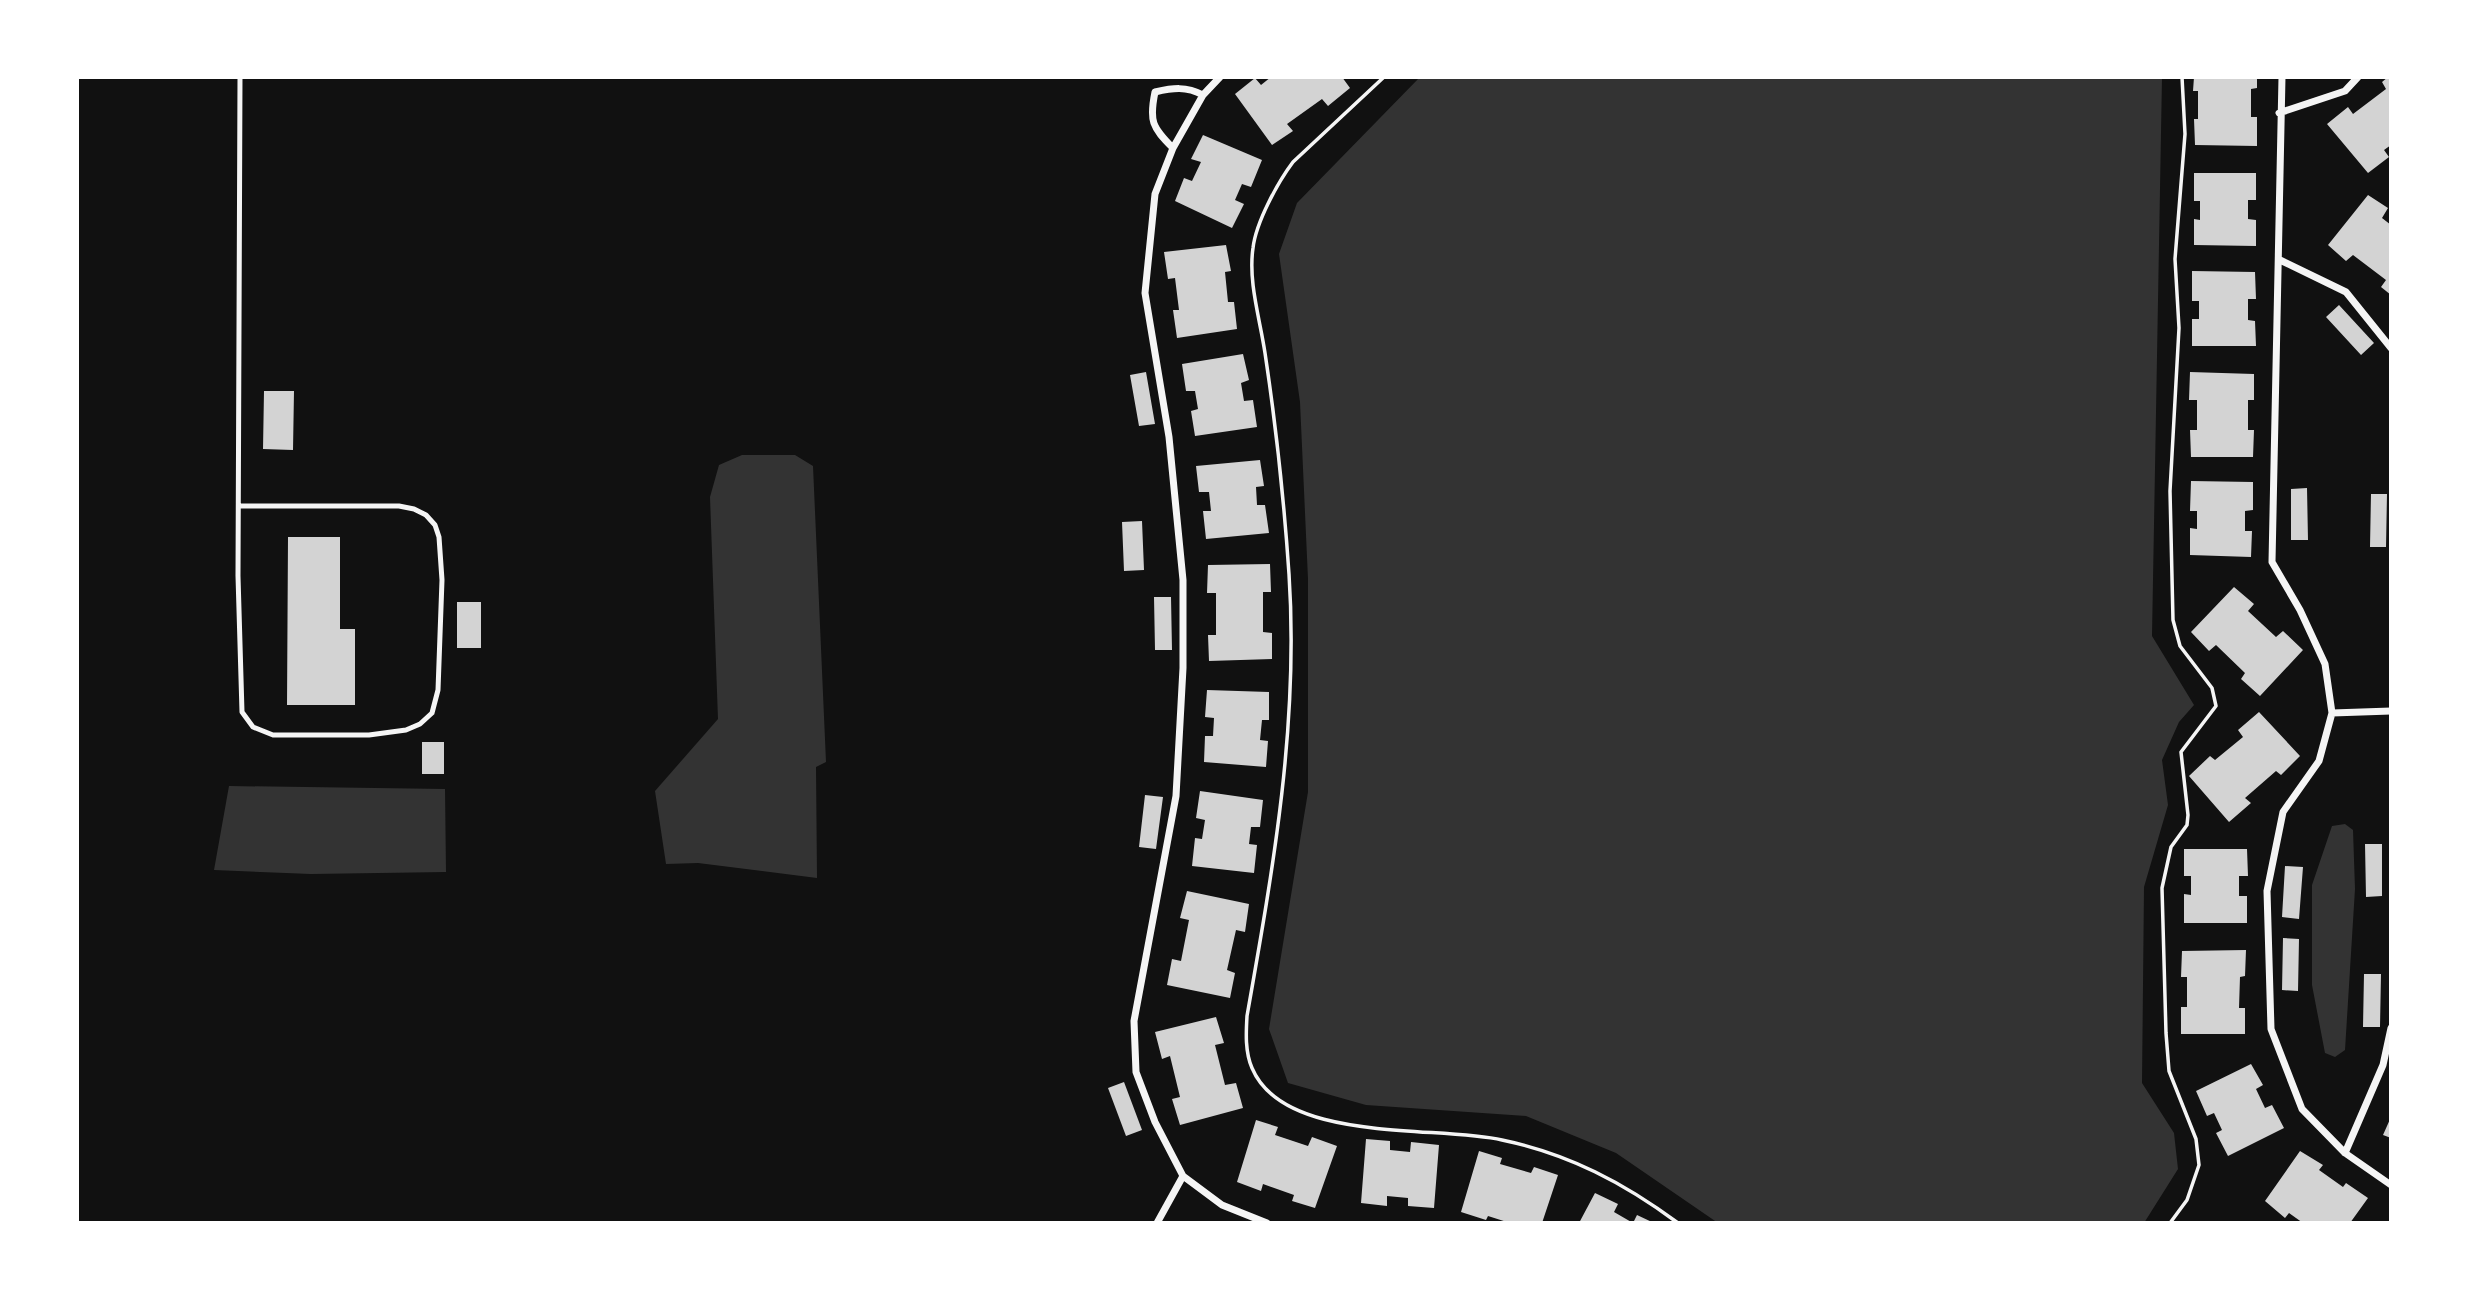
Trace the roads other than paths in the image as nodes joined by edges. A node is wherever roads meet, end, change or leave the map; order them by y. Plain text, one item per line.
1 (240, 77) edge
2 (1220, 77) edge
3 (2282, 77) edge
4 (2358, 77) edge
5 (1203, 95) junction
6 (2279, 113) junction
7 (1173, 148) junction
8 (2280, 260) junction
9 (2391, 348) edge
10 (240, 506) junction
11 (2391, 711) edge
12 (2332, 713) junction
13 (2391, 1028) edge
14 (2345, 1153) junction
15 (1183, 1176) junction
16 (2391, 1185) edge
17 (1157, 1223) edge
18 (1267, 1223) edge

1 - 10 lane
2 - 5 street
3 - 6 street
4 - 6 street
5 - 7 street
5 - 7 street
6 - 8 street
7 - 15 street
8 - 9 street
8 - 12 street
10 - 10 lane
11 - 12 street
12 - 14 street
13 - 14 street
14 - 16 street
15 - 17 street
15 - 18 street

